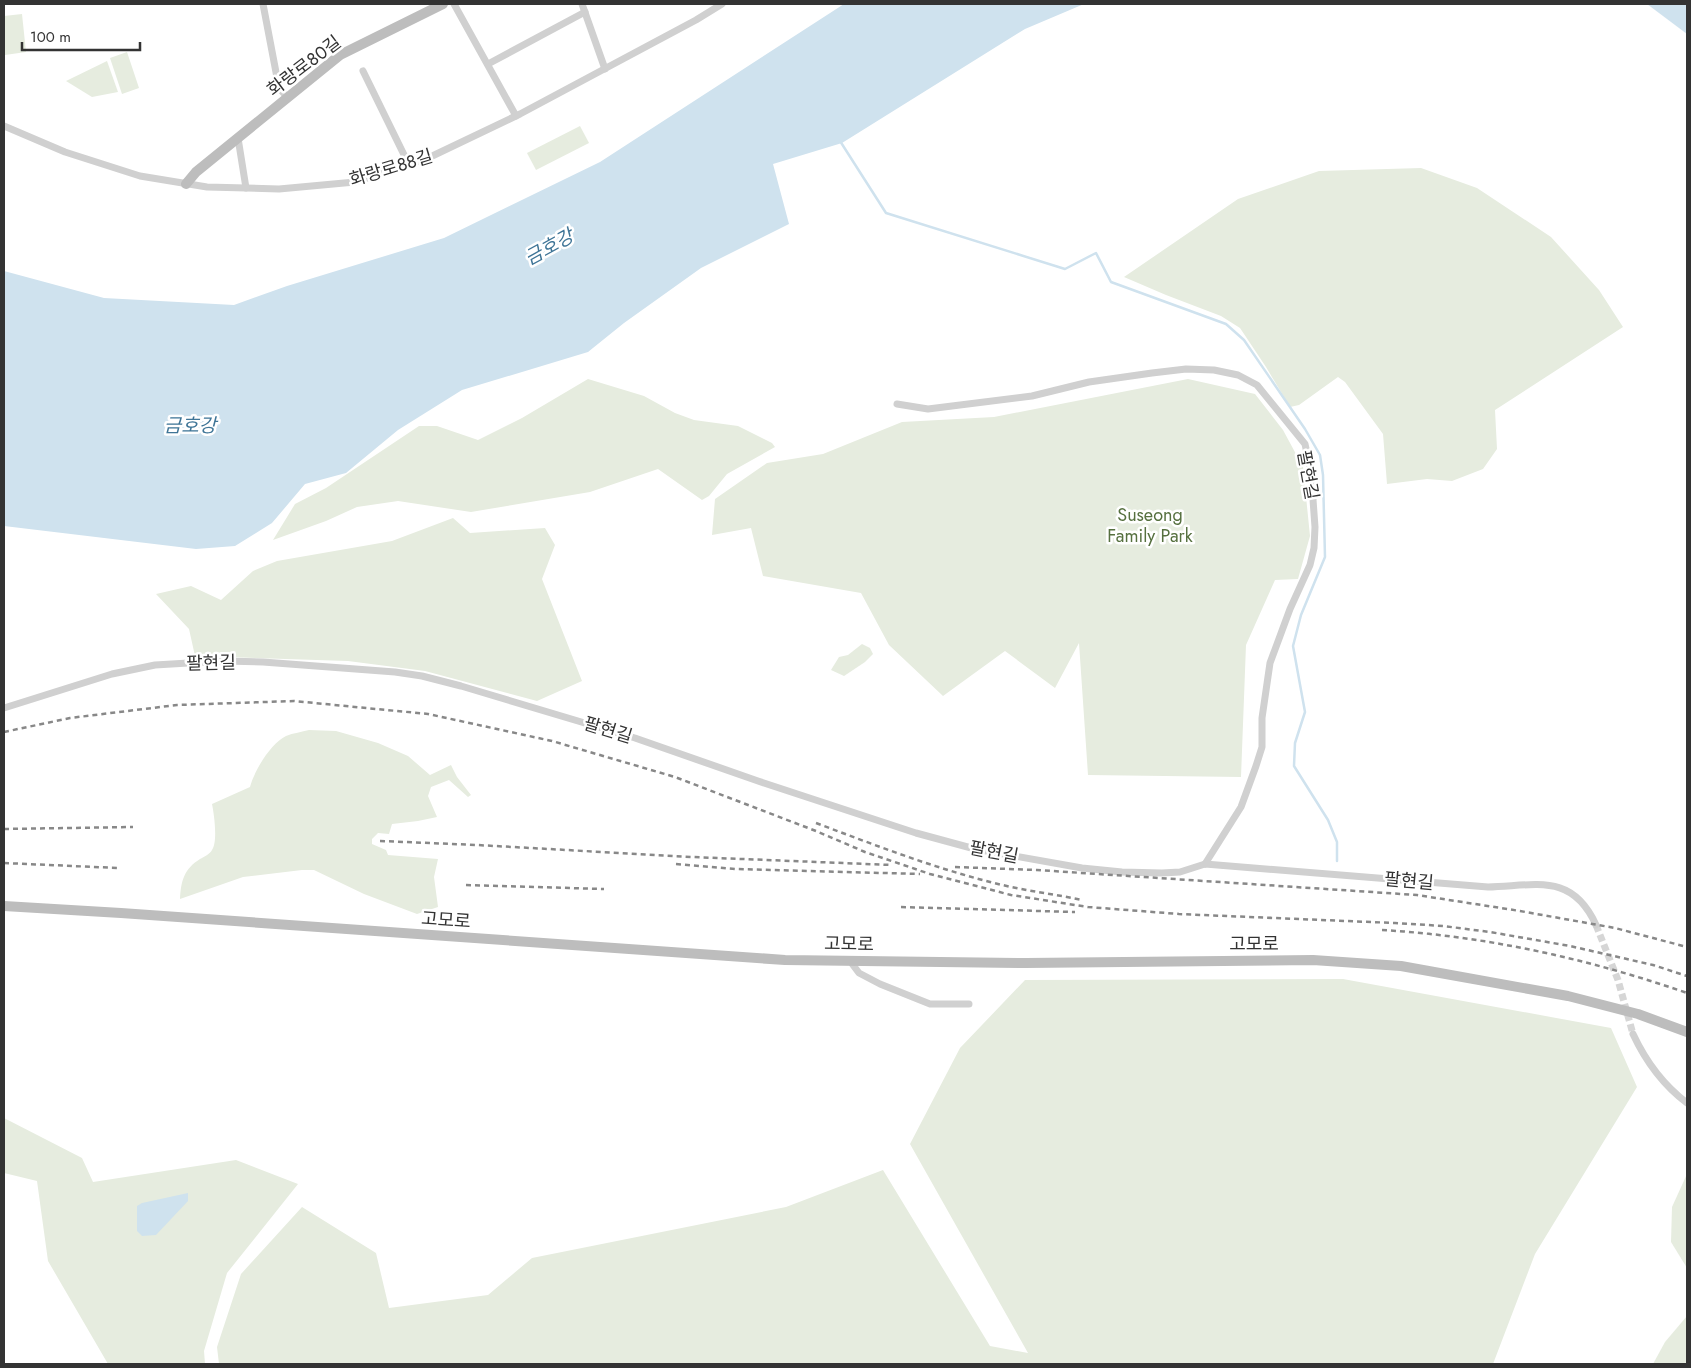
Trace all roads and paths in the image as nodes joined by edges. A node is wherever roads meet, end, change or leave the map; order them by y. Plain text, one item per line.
1 (263, 4) edge
2 (443, 4) edge
3 (454, 4) edge
4 (582, 4) edge
5 (719, 4) edge
6 (425, 8) edge
7 (585, 12) junction
8 (488, 64) junction
9 (605, 69) junction
10 (363, 71) dead end
11 (287, 97) junction
12 (516, 116) junction
13 (4, 126) edge
14 (240, 136) junction
15 (409, 165) junction
16 (186, 184) junction
17 (246, 188) junction
18 (897, 404) dead end
19 (4, 708) edge
20 (1205, 864) junction
21 (4, 906) edge
22 (1596, 925) tunnel mouth
23 (850, 961) junction
24 (969, 1004) dead end
25 (1687, 1032) edge
26 (1633, 1034) tunnel mouth
27 (1687, 1103) edge

1 - 11 street
2 - 6 main road, 화랑로80길
3 - 8 street
4 - 7 street
5 - 9 street, 화랑로88길
6 - 11 main road, 화랑로80길
7 - 8 street
7 - 9 street
8 - 12 street
9 - 12 street, 화랑로88길
10 - 15 street
11 - 14 main road, 화랑로80길
12 - 15 street, 화랑로88길
13 - 16 street, 화랑로88길
14 - 16 main road, 화랑로80길
14 - 17 street
15 - 17 street, 화랑로88길
16 - 17 street, 화랑로88길
18 - 20 street, 팔현길
19 - 20 street, 팔현길
20 - 22 street, 팔현길
21 - 23 main road, 고모로
23 - 24 street
23 - 25 main road, 고모로
26 - 27 street

